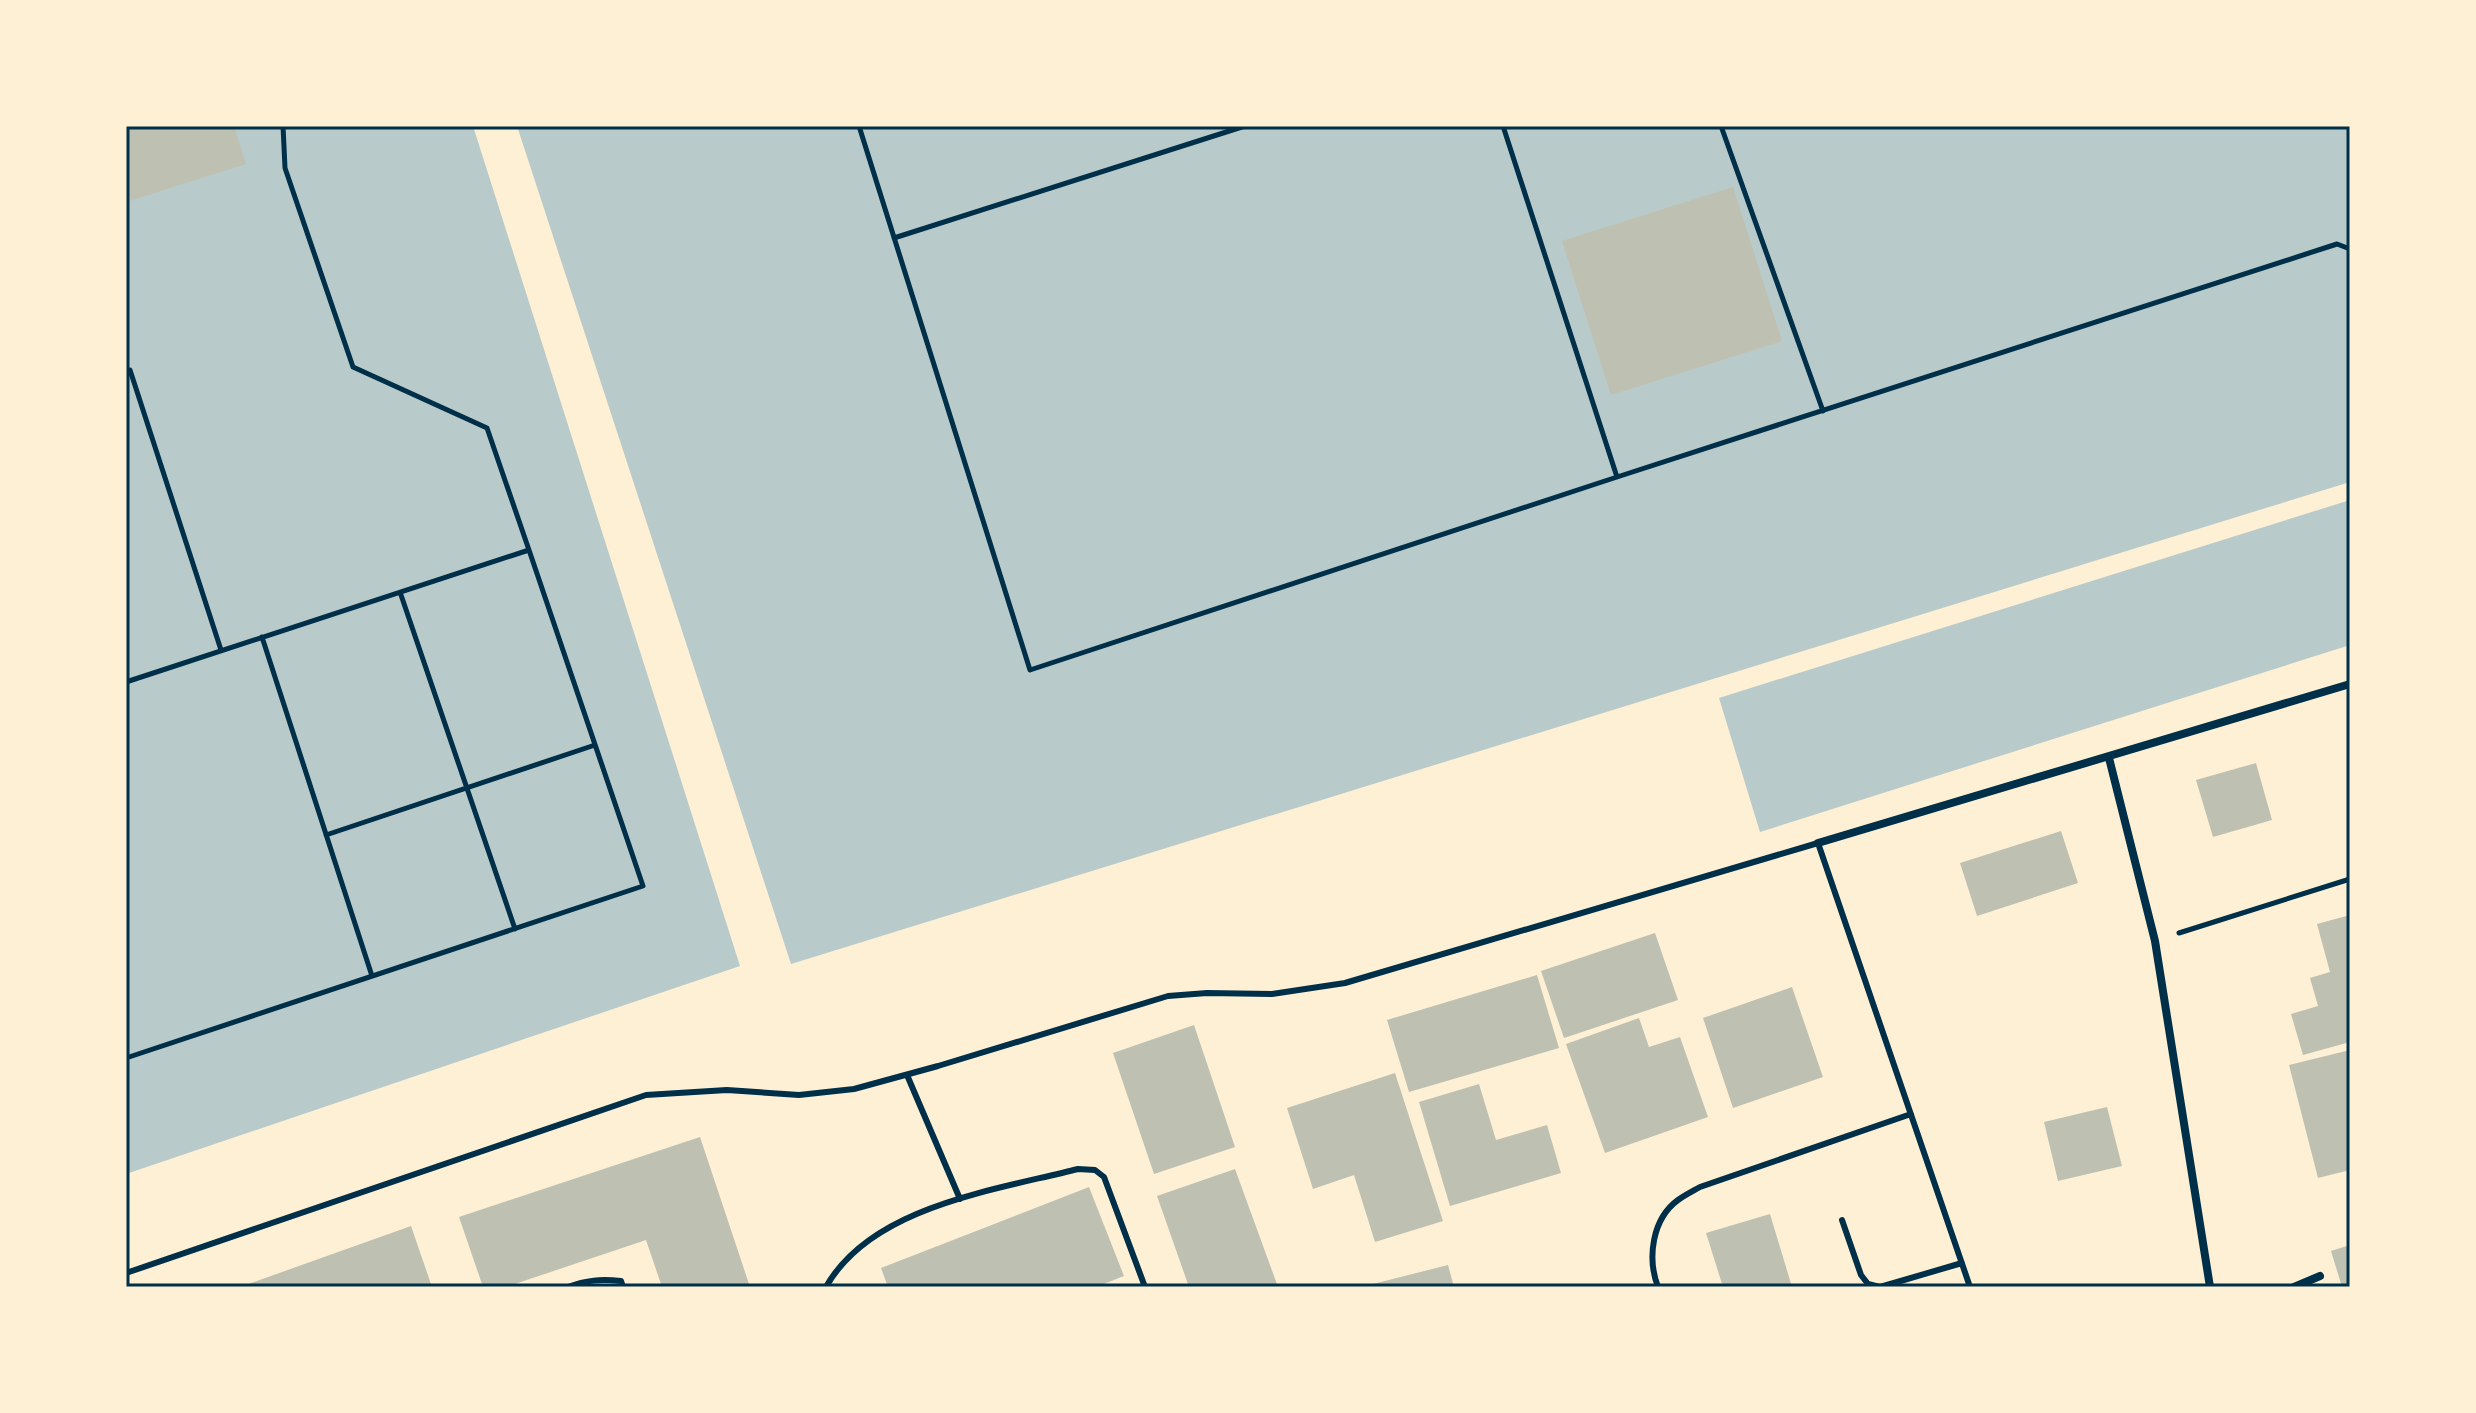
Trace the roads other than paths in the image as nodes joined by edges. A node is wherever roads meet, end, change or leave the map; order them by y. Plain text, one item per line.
1 (2350, 684) edge
2 (2109, 758) junction
3 (1818, 843) junction
4 (907, 1075) junction
5 (1911, 1114) junction
6 (960, 1199) junction
7 (1842, 1220) dead end
8 (1962, 1263) junction
9 (126, 1273) edge
10 (2320, 1276) dead end
11 (568, 1287) edge
12 (623, 1287) edge
13 (826, 1287) edge
14 (1145, 1287) edge
15 (1658, 1287) edge
16 (1970, 1287) edge
17 (2210, 1287) edge
18 (2294, 1287) edge

1 - 2 street
2 - 3 street
2 - 17 street
3 - 4 lane
3 - 5 lane
4 - 6 lane
4 - 9 lane
5 - 8 lane
5 - 15 lane
6 - 13 lane
6 - 14 lane
7 - 8 lane
8 - 16 lane
10 - 18 street
11 - 12 lane

